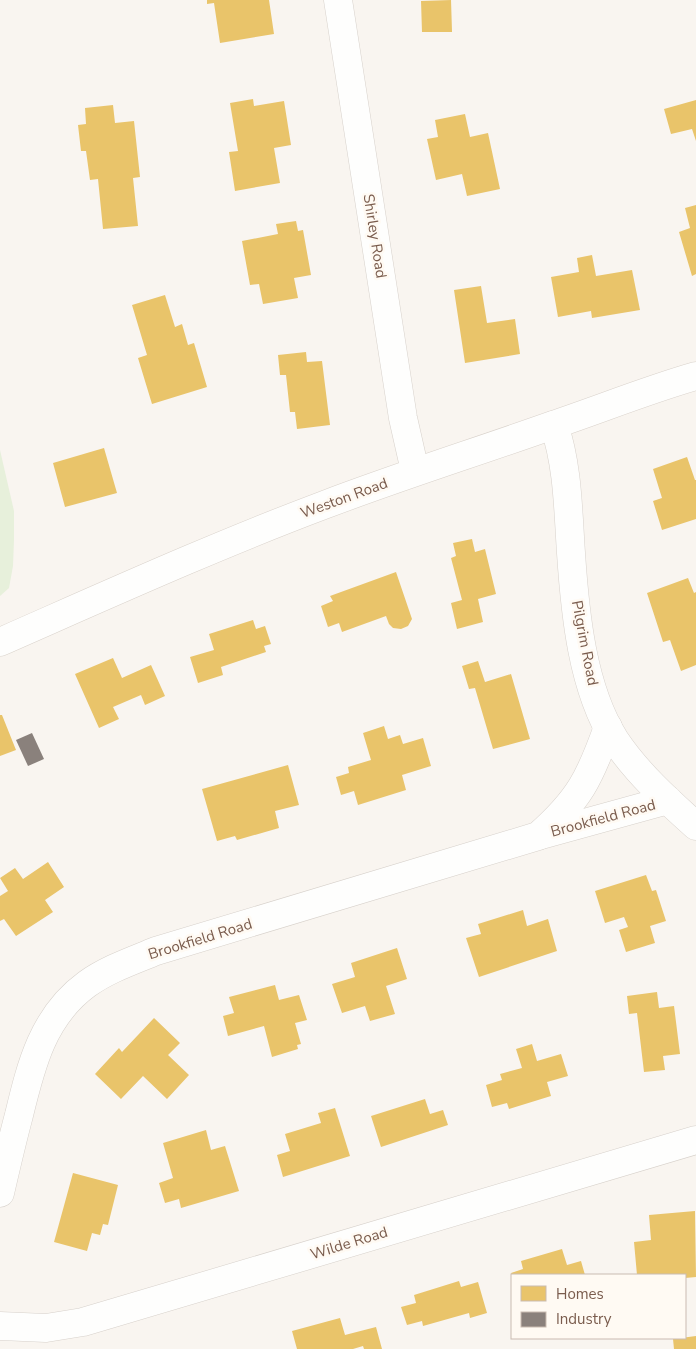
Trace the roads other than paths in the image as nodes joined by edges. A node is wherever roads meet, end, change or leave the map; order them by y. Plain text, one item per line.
1 (338, 0) edge
2 (696, 376) edge
3 (554, 425) junction
4 (416, 471) junction
5 (0, 642) edge
6 (608, 727) junction
7 (668, 800) junction
8 (696, 826) edge
9 (538, 836) junction
10 (696, 1140) edge
11 (0, 1193) edge
12 (0, 1326) edge

1 - 4 street, Shirley Road
2 - 3 street, Weston Road
3 - 4 street, Weston Road
3 - 6 street, Pilgrim Road
4 - 5 street, Weston Road
6 - 7 street, Pilgrim Road
6 - 9 street, Brookfield Road
7 - 8 street, Pilgrim Road
7 - 9 street, Brookfield Road
9 - 11 street, Brookfield Road
10 - 12 street, Wilde Road

